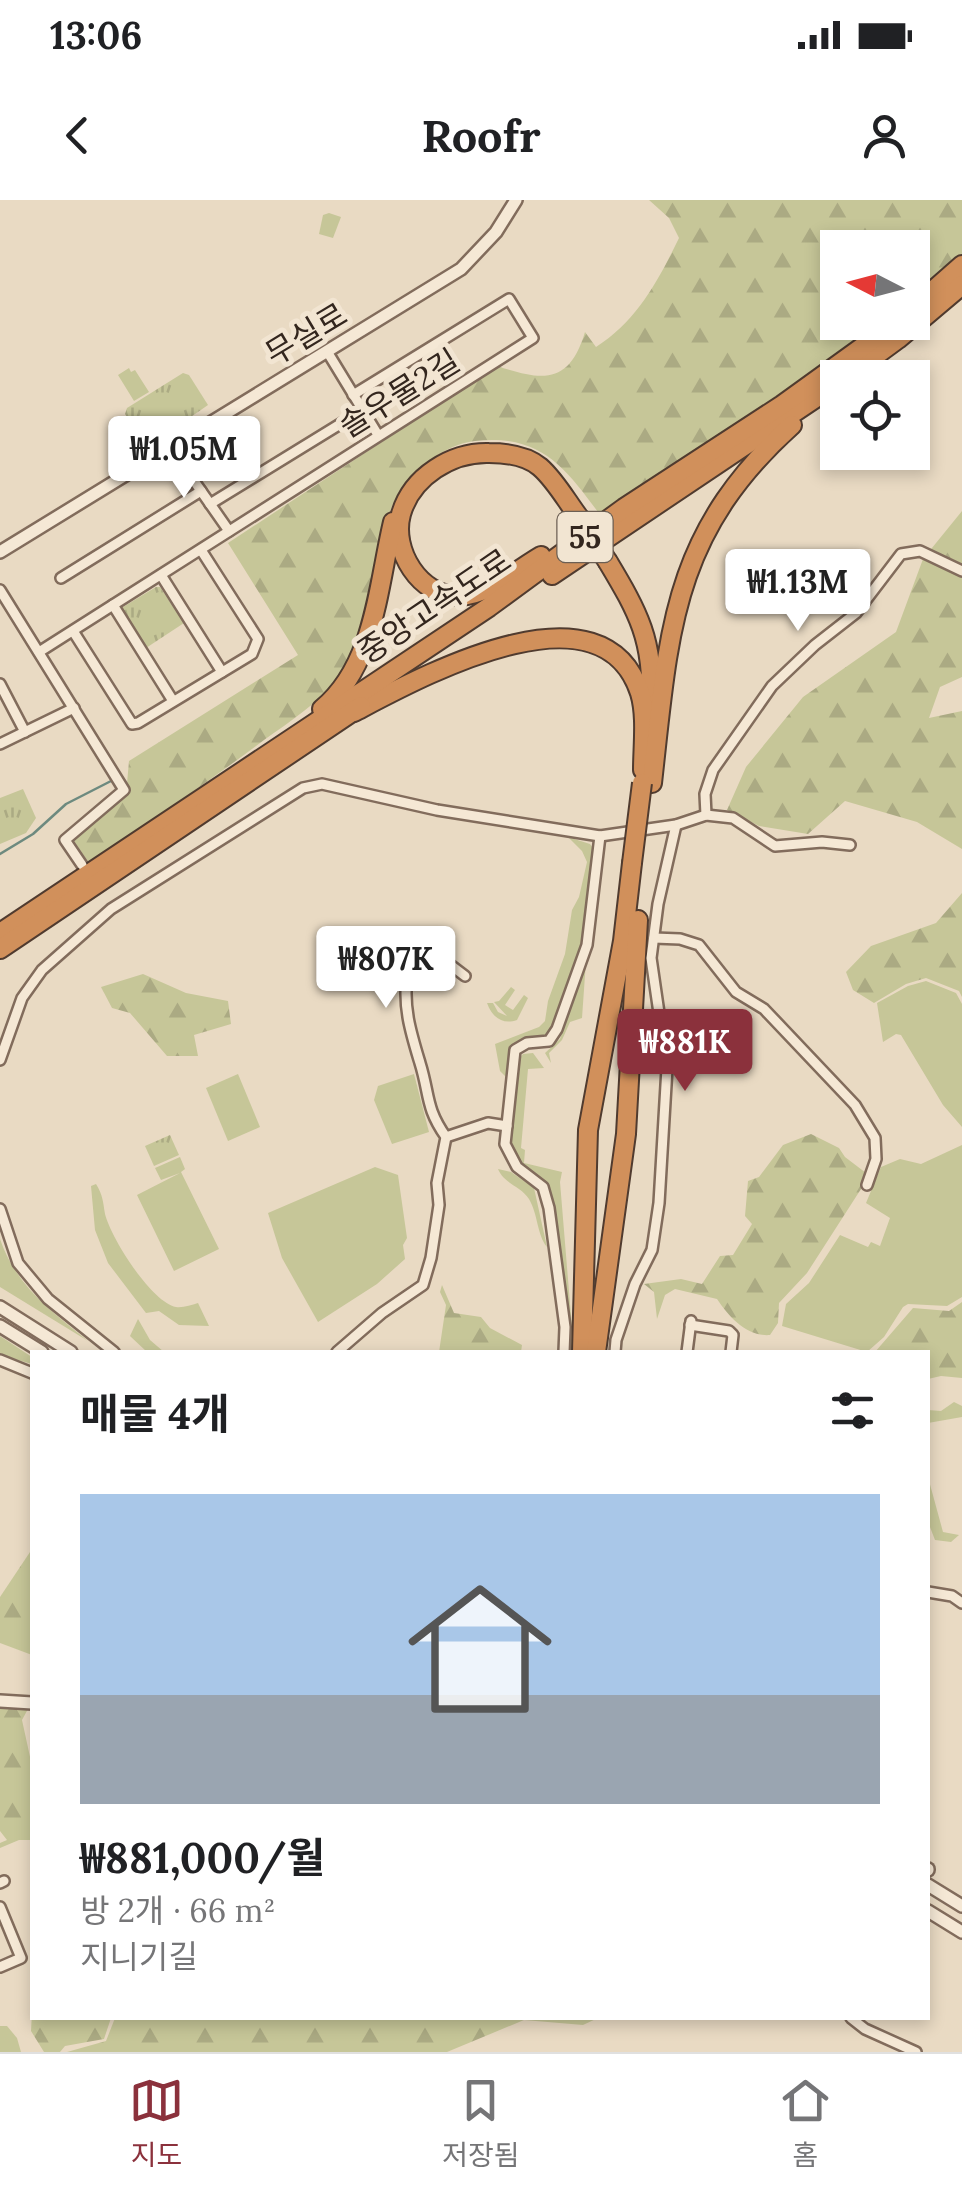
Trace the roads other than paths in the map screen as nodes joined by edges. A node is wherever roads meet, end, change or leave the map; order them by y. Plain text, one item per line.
1 (516, 200) edge
2 (962, 265) edge
3 (962, 285) edge
4 (930, 293) edge
5 (872, 340) edge
6 (328, 353) junction
7 (869, 360) edge
8 (354, 395) junction
9 (820, 395) edge
10 (820, 400) edge
11 (362, 410) junction
12 (378, 435) junction
13 (172, 448) junction
14 (201, 492) junction
15 (210, 504) junction
16 (624, 508) junction
17 (581, 514) junction
18 (229, 532) junction
19 (201, 550) junction
20 (0, 552) edge
21 (611, 559) junction
22 (962, 571) edge
23 (160, 574) junction
24 (61, 578) dead end
25 (0, 590) edge
26 (112, 605) junction
27 (12, 610) junction
28 (0, 616) edge
29 (73, 631) junction
30 (39, 652) junction
31 (222, 672) junction
32 (0, 684) edge
33 (661, 695) junction
34 (173, 701) junction
35 (74, 708) junction
36 (350, 714) junction
37 (26, 732) junction
38 (284, 742) junction
39 (0, 744) edge
40 (646, 779) junction
41 (706, 816) junction
42 (676, 825) junction
43 (600, 836) junction
44 (850, 844) dead end
45 (638, 863) junction
46 (82, 865) dead end
47 (0, 934) edge
48 (654, 938) junction
49 (0, 949) edge
50 (465, 976) dead end
51 (0, 1060) edge
52 (507, 1126) junction
53 (446, 1137) junction
54 (866, 1185) dead end
55 (0, 1213) edge
56 (0, 1307) edge
57 (0, 1326) edge
58 (39, 1350) edge
59 (68, 1350) edge
60 (111, 1350) edge
61 (338, 1350) edge
62 (564, 1350) edge
63 (582, 1350) edge
64 (596, 1350) edge
65 (615, 1350) edge
66 (688, 1350) edge
67 (731, 1350) edge
68 (0, 1360) edge
69 (30, 1372) edge
70 (930, 1592) edge
71 (962, 1603) edge
72 (0, 1701) edge
73 (30, 1703) edge
74 (930, 1887) edge
75 (958, 1904) edge
76 (0, 1907) edge
77 (930, 1912) edge
78 (942, 1921) junction
79 (962, 1932) edge
80 (0, 1967) edge
81 (854, 2020) edge
82 (916, 2052) edge

1 - 6 street, 무실로
2 - 4 highway
3 - 7 highway, 중앙고속도로 / 55
5 - 16 highway, 중앙고속도로 / 55
6 - 8 street
6 - 13 street, 무실로
8 - 11 street
8 - 12 street, 솔우물2길
9 - 36 highway, 중앙고속도로 / 55
10 - 33 highway
11 - 12 street
11 - 15 street
12 - 18 street, 솔우물2길
13 - 14 street
13 - 20 street, 무실로
14 - 15 street
14 - 24 street
15 - 18 street
16 - 17 highway
16 - 38 highway, 중앙고속도로 / 55
17 - 21 highway, bridge
17 - 38 highway
18 - 19 street, 솔우물2길
19 - 23 street, 솔우물2길
19 - 31 street
21 - 33 highway
21 - 40 highway
22 - 41 street
23 - 26 street, 솔우물2길
23 - 31 street
25 - 27 street
26 - 29 street, 솔우물2길
26 - 34 street
27 - 28 street
27 - 30 street
29 - 30 street, 솔우물2길
29 - 34 street
30 - 35 street
31 - 34 street
32 - 37 street
33 - 40 highway
35 - 37 street
35 - 46 street
36 - 40 highway
36 - 49 highway, 중앙고속도로 / 55
37 - 39 street
38 - 47 highway, 중앙고속도로 / 55
40 - 45 highway
41 - 42 street
41 - 44 street
42 - 43 street
42 - 48 street
43 - 51 street
43 - 52 street
45 - 63 highway
45 - 64 highway
48 - 54 street
48 - 65 street
50 - 53 street
52 - 53 street
52 - 62 street
53 - 61 street
55 - 60 street
56 - 59 street
57 - 58 street
66 - 67 street
68 - 69 street
70 - 71 street
72 - 73 street
74 - 75 street
75 - 78 street
76 - 80 street
77 - 78 street
78 - 79 street
81 - 82 street

